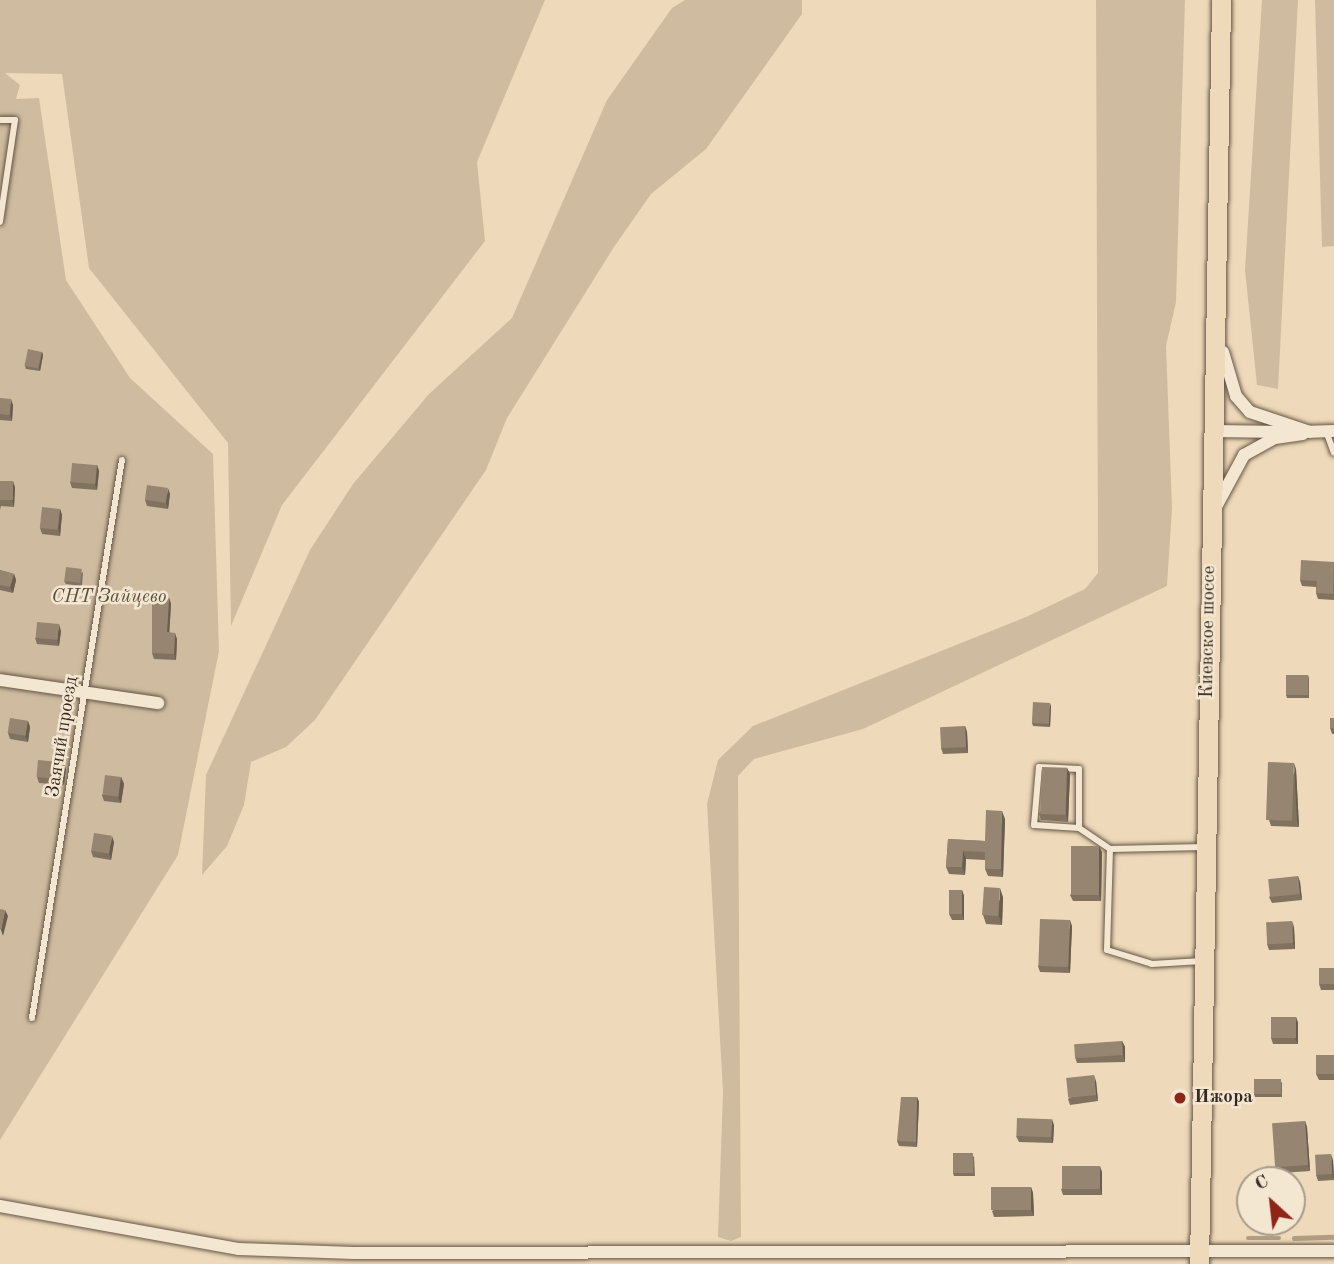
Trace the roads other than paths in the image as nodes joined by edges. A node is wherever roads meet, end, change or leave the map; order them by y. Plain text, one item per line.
1 (1221, 0) edge
2 (0, 120) edge
3 (0, 222) edge
4 (1216, 225) junction
5 (1213, 431) junction
6 (1330, 431) edge
7 (1310, 432) junction
8 (1334, 453) edge
9 (122, 460) dead end
10 (1211, 520) junction
11 (0, 680) edge
12 (86, 696) junction
13 (158, 703) dead end
14 (1079, 828) junction
15 (1207, 847) junction
16 (1110, 849) junction
17 (1206, 961) junction
18 (32, 1018) dead end
19 (0, 1206) edge
20 (1334, 1251) edge
21 (1199, 1257) edge

1 - 4 main road, Киевское шоссе
2 - 3 lane
4 - 5 main road, Киевское шоссе
4 - 7 street
5 - 7 street
5 - 10 main road, Киевское шоссе
6 - 7 street
6 - 8 lane
7 - 10 street
9 - 12 lane, Заячий проезд
10 - 15 main road, Киевское шоссе
11 - 12 street
12 - 13 street
12 - 18 lane, Заячий проезд
14 - 14 lane
14 - 16 lane
15 - 16 lane
15 - 17 main road, Киевское шоссе
16 - 17 lane
17 - 21 main road, Киевское шоссе
19 - 21 street
20 - 21 street

